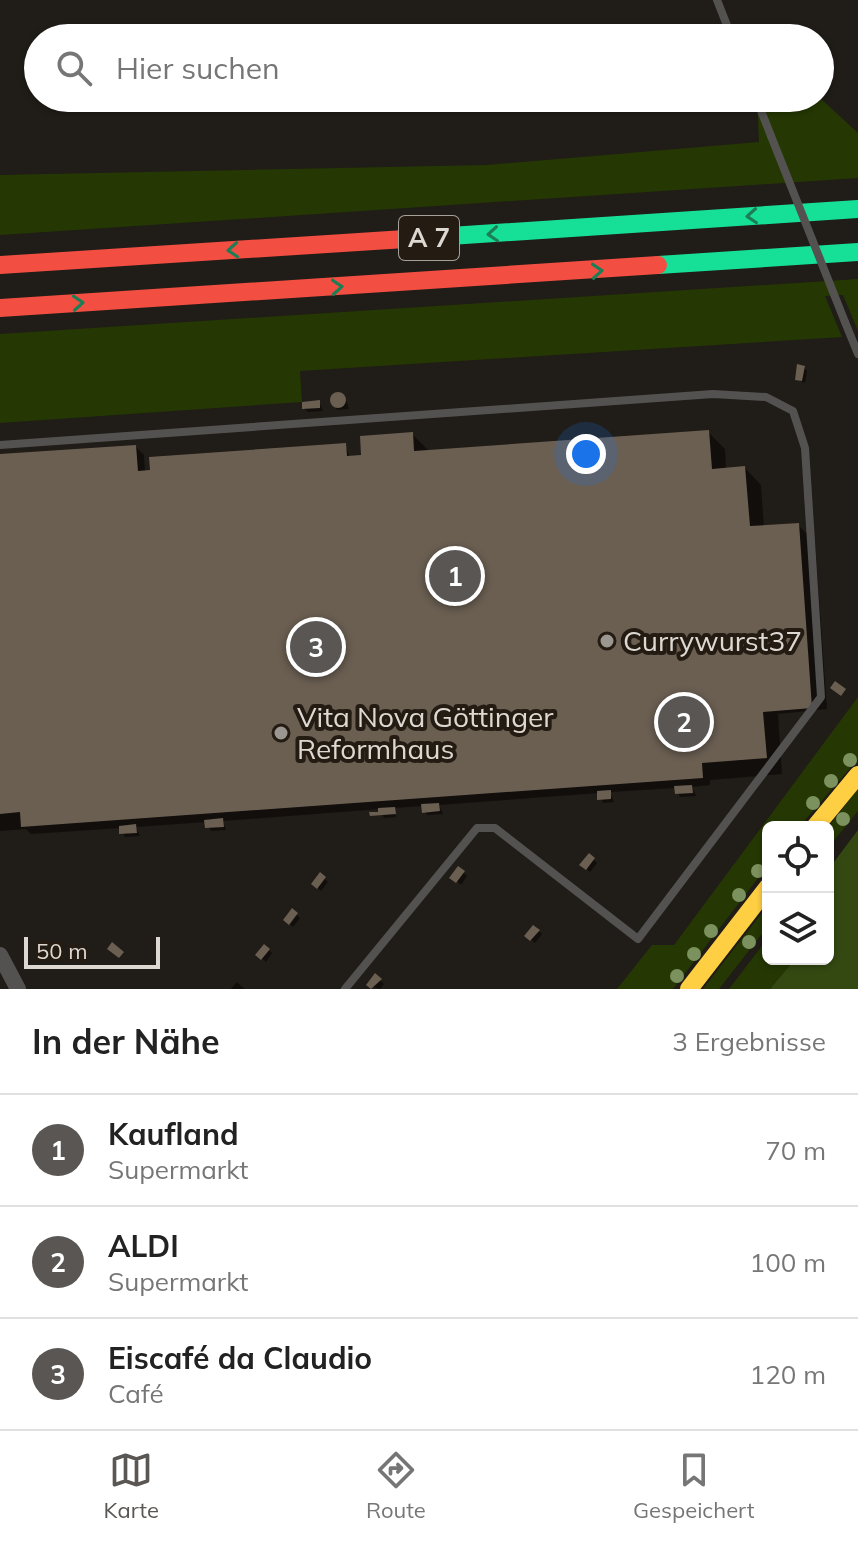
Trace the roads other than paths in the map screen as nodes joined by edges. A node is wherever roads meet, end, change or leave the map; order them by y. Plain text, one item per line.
1 (717, 0) edge
2 (726, 24) edge
3 (762, 112) edge
4 (858, 209) edge
5 (858, 252) edge
6 (0, 265) edge
7 (0, 308) edge
8 (858, 354) edge
9 (0, 445) edge
10 (858, 775) edge
11 (820, 821) edge
12 (763, 893) edge
13 (0, 955) edge
14 (18, 989) edge
15 (345, 989) edge
16 (689, 989) edge

1 - 2 lane
3 - 8 lane, bridge
4 -> 6 main road, A 7
7 -> 5 main road, A 7
9 - 15 lane
10 - 11 main road
12 - 16 main road
13 - 14 street

